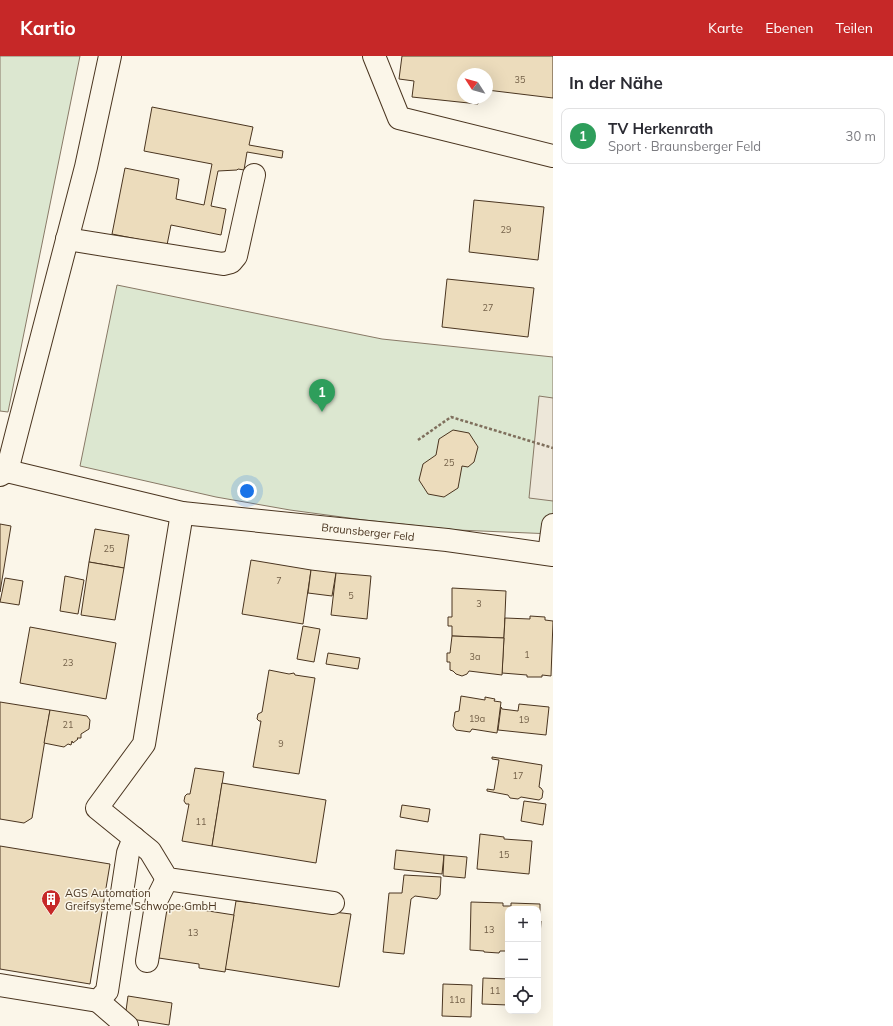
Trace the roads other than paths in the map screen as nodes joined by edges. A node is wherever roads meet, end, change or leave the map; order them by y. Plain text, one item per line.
1 (110, 56) edge
2 (374, 56) edge
3 (553, 156) edge
4 (254, 175) dead end
5 (68, 238) junction
6 (3, 473) edge
7 (182, 513) junction
8 (553, 525) edge
9 (551, 555) edge
10 (134, 838) junction
11 (167, 879) junction
12 (333, 903) dead end
13 (147, 961) dead end
14 (0, 985) edge
15 (98, 1001) junction
16 (127, 1026) edge

1 - 5 street
2 - 3 street
4 - 5 street
5 - 6 street
6 - 7 street, Braunsberger Feld
7 - 9 street, Braunsberger Feld
7 - 10 street
8 - 9 street
10 - 11 street
10 - 15 street
11 - 12 street
11 - 13 street
14 - 15 street
15 - 16 street

